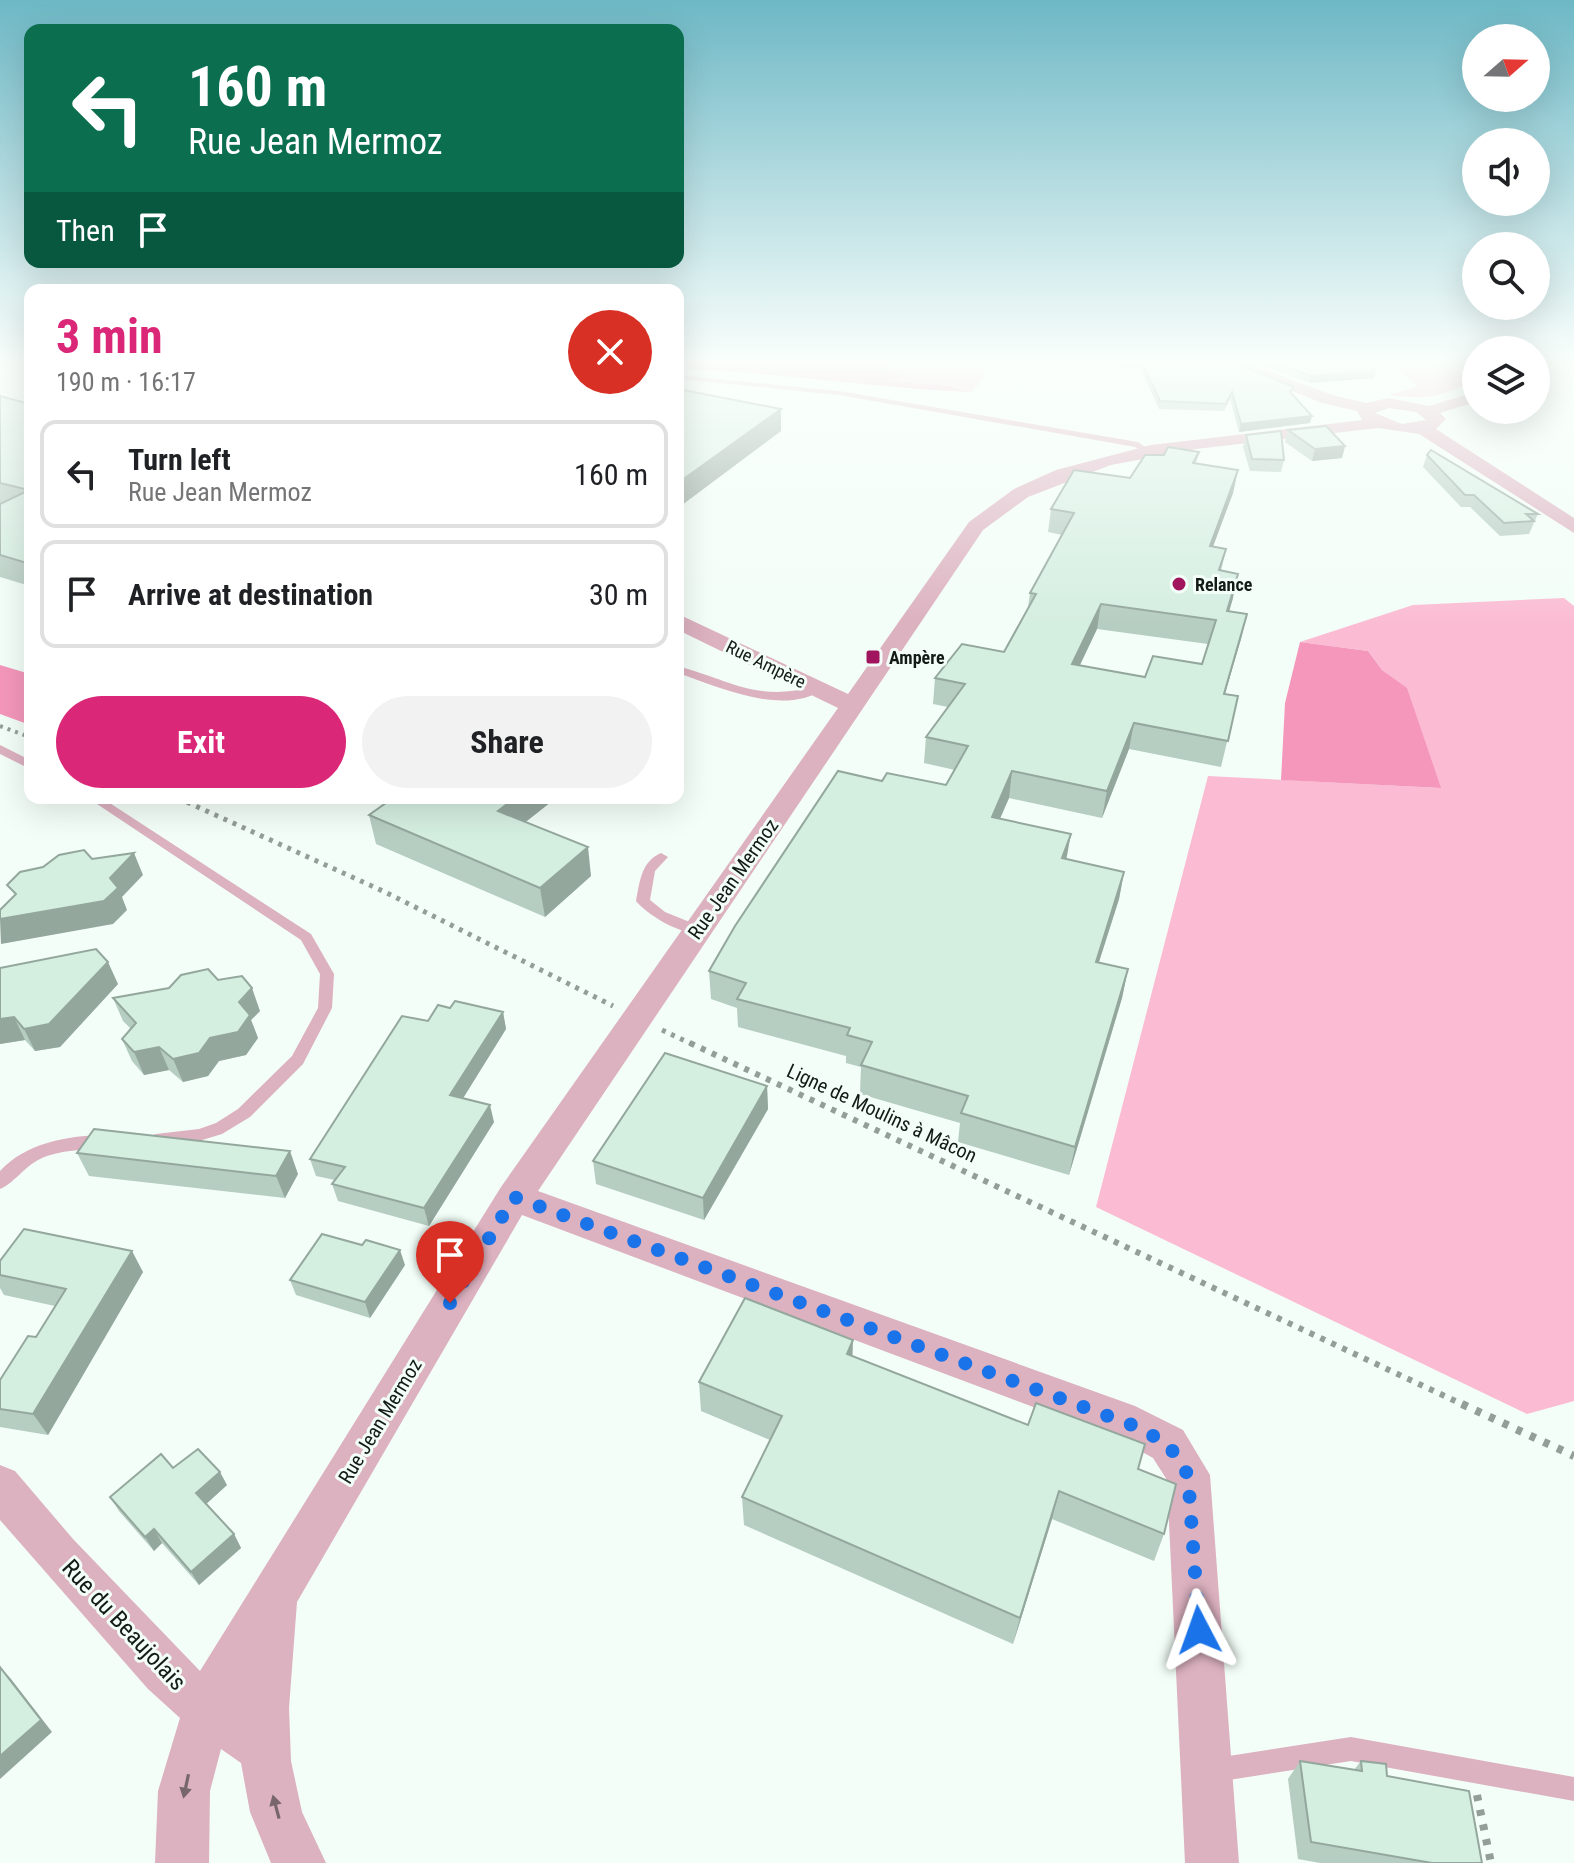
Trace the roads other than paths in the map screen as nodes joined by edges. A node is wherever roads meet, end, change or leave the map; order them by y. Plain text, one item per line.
1 (1154, 450) edge
2 (1466, 450) edge
3 (1147, 451) joint
4 (1538, 503) junction
5 (1574, 504) edge
6 (1574, 527) edge
7 (684, 624) edge
8 (684, 671) edge
9 (818, 689) junction
10 (855, 707) junction
11 (0, 749) edge
12 (24, 762) edge
13 (103, 804) edge
14 (661, 857) dead end
15 (697, 930) junction
16 (0, 1182) edge
17 (514, 1197) junction
18 (0, 1486) edge
19 (275, 1595) junction
20 (207, 1710) junction
21 (263, 1748) junction
22 (1207, 1772) junction
23 (1574, 1789) edge
24 (182, 1863) edge
25 (299, 1863) edge
26 (1212, 1863) edge

1 - 3 street, Rue Jean Mermoz
2 - 4 street
3 - 10 street, Rue Jean Mermoz
4 - 5 street
4 - 6 street
7 - 9 street, Rue Ampère
8 - 9 lane
9 - 10 street, Rue Ampère
10 - 15 street, Rue Jean Mermoz
11 - 12 lane
13 - 16 lane
14 - 15 lane
15 - 17 street, Rue Jean Mermoz
17 - 19 street, Rue Jean Mermoz
17 - 22 street
18 - 20 street, Rue du Beaujolais
19 - 20 street, Rue Jean Mermoz
19 - 21 street, Rue Jean Mermoz
20 - 21 street, Rue du Beaujolais
20 -> 24 street, Rue Jean Mermoz
25 -> 21 street, Rue Jean Mermoz
22 - 23 lane
22 - 26 street

